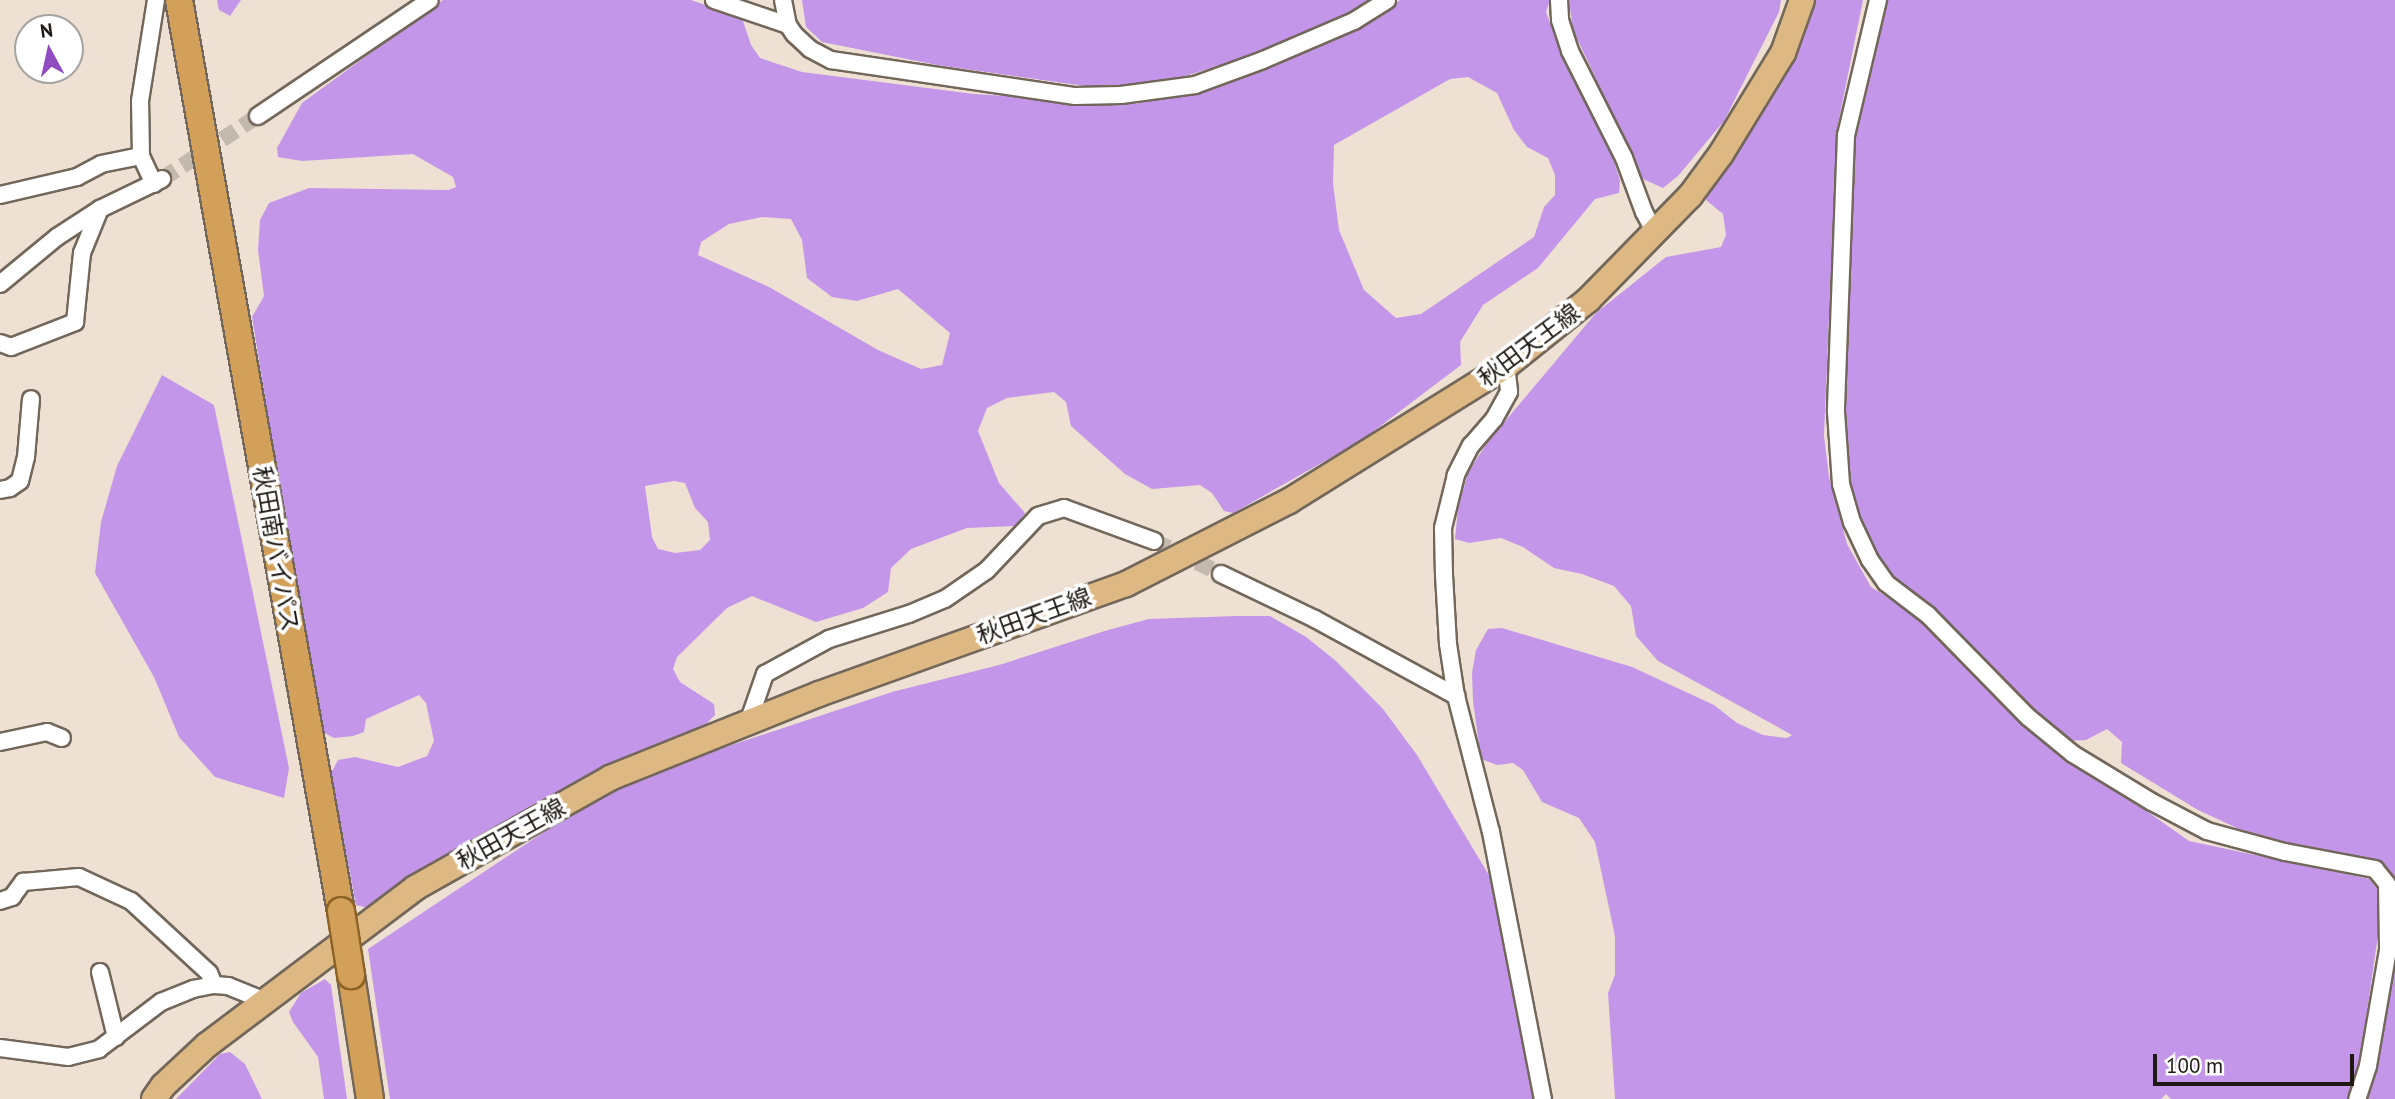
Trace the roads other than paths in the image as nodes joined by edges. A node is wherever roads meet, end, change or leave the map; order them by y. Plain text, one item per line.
1 (156, 0) edge
2 (179, 0) edge
3 (430, 0) edge
4 (714, 0) edge
5 (783, 0) edge
6 (1387, 0) edge
7 (1559, 0) edge
8 (1802, 0) edge
9 (1878, 0) edge
10 (788, 25) junction
11 (258, 116) tunnel mouth
12 (141, 156) junction
13 (0, 195) edge
14 (100, 209) junction
15 (1655, 233) junction
16 (0, 284) edge
17 (0, 343) edge
18 (1506, 366) junction
19 (31, 399) dead end
20 (0, 490) edge
21 (1154, 541) tunnel mouth
22 (1222, 574) tunnel mouth
23 (1456, 696) junction
24 (749, 720) junction
25 (62, 738) dead end
26 (0, 742) edge
27 (0, 901) edge
28 (100, 972) dead end
29 (214, 985) junction
30 (265, 1001) junction
31 (116, 1037) junction
32 (0, 1048) edge
33 (154, 1099) edge
34 (370, 1099) edge
35 (1544, 1099) edge
36 (2357, 1099) edge

1 - 12 street
2 - 34 highway, 秋田南バイパス, bridge
3 - 11 street
4 - 10 street
5 - 10 street
6 - 10 street
7 - 15 street
8 - 15 main road, 秋田天王線
9 - 36 street
12 - 13 street
12 - 14 street
14 - 16 street
14 - 17 street
15 - 18 main road, 秋田天王線
18 - 23 street
18 - 24 main road, 秋田天王線
19 - 20 street
21 - 24 street
22 - 23 street
23 - 35 street
24 - 30 main road, 秋田天王線
25 - 26 street
27 - 29 street
28 - 31 street
29 - 30 street
29 - 31 street
30 - 33 main road, 秋田天王線
31 - 32 street

